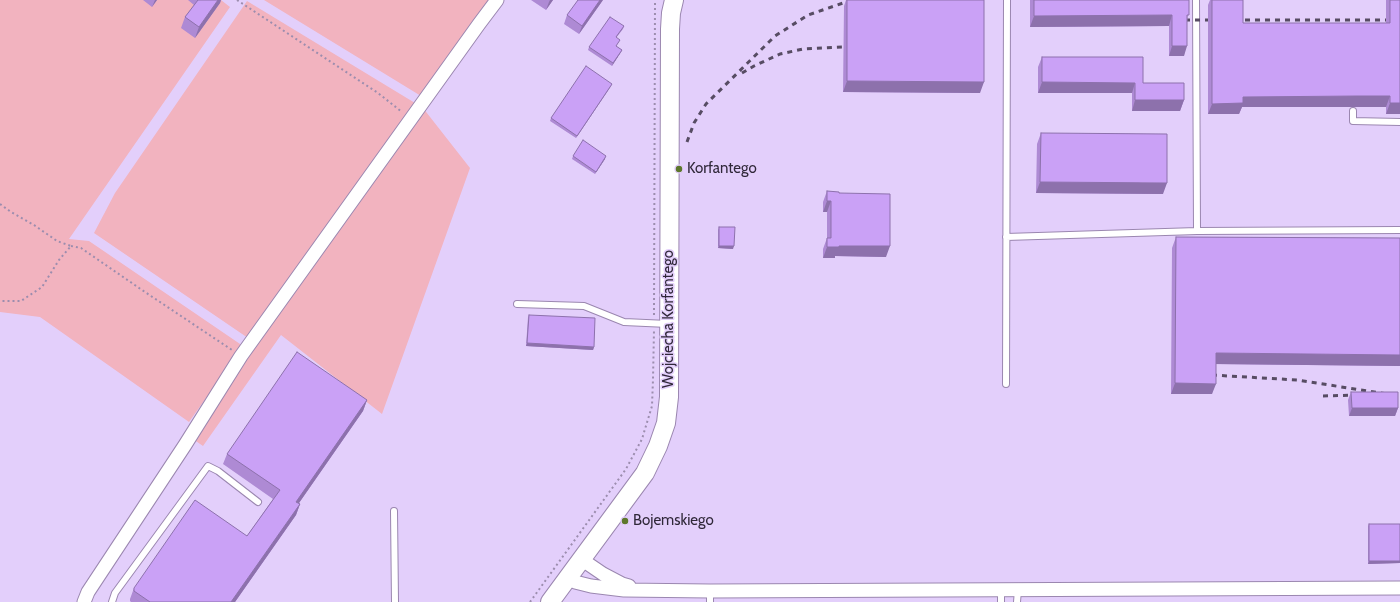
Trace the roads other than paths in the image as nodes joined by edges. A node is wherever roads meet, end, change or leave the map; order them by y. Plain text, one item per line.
1 (497, 0) edge
2 (674, 0) edge
3 (1007, 0) edge
4 (1196, 0) edge
5 (1353, 111) dead end
6 (1400, 122) edge
7 (1400, 230) edge
8 (1197, 231) junction
9 (1006, 237) junction
10 (517, 304) dead end
11 (669, 324) junction
12 (1006, 384) dead end
13 (258, 502) dead end
14 (394, 511) dead end
15 (581, 559) junction
16 (568, 577) junction
17 (1400, 588) edge
18 (645, 590) junction
19 (1002, 596) edge
20 (1018, 596) edge
21 (710, 597) edge
22 (84, 602) edge
23 (112, 602) edge
24 (395, 602) edge
25 (550, 602) edge

1 - 22 street
2 - 11 street, Wojciecha Korfantego
3 - 9 lane
4 - 8 lane
5 - 6 lane
7 - 8 lane
8 - 9 lane
9 - 12 lane
10 - 11 lane
11 - 15 street, Wojciecha Korfantego
13 - 23 lane
14 - 24 lane
15 - 16 street, Wojciecha Korfantego
15 - 18 street
16 - 18 street
16 - 25 street, Wojciecha Korfantego
17 - 20 street
18 - 21 street
19 - 20 street
19 - 21 street

